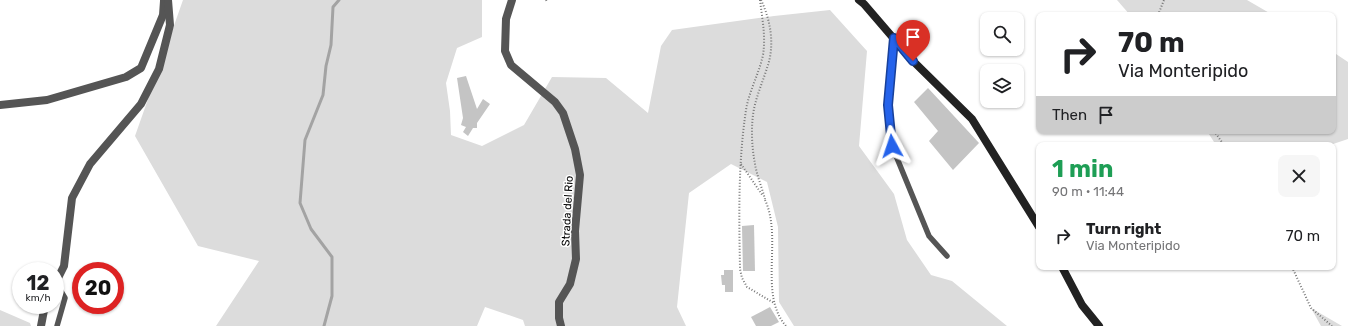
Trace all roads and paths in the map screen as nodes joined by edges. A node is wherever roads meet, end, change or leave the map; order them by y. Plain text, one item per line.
1 (165, 0) edge
2 (168, 0) edge
3 (512, 0) edge
4 (760, 0) edge
5 (859, 0) edge
6 (1164, 0) edge
7 (1159, 12) edge
8 (894, 38) junction
9 (0, 105) edge
10 (741, 164) junction
11 (765, 199) junction
12 (1036, 222) edge
13 (947, 256) dead end
14 (64, 266) edge
15 (1064, 270) edge
16 (1293, 270) edge
17 (774, 302) junction
18 (43, 314) edge
19 (60, 314) edge
20 (41, 326) edge
21 (57, 326) edge
22 (561, 326) edge
23 (786, 326) edge
24 (1099, 326) edge
25 (1332, 326) edge

1 - 9 street
2 - 14 street
3 - 22 street, Strada del Rio
4 - 10 path
4 - 11 path
5 - 8 street
6 - 7 path
8 - 12 street
8 - 13 lane
10 - 11 path
10 - 17 path
11 - 17 path
15 - 24 street
16 - 25 path
17 - 23 path
18 - 20 street
19 - 21 lane

